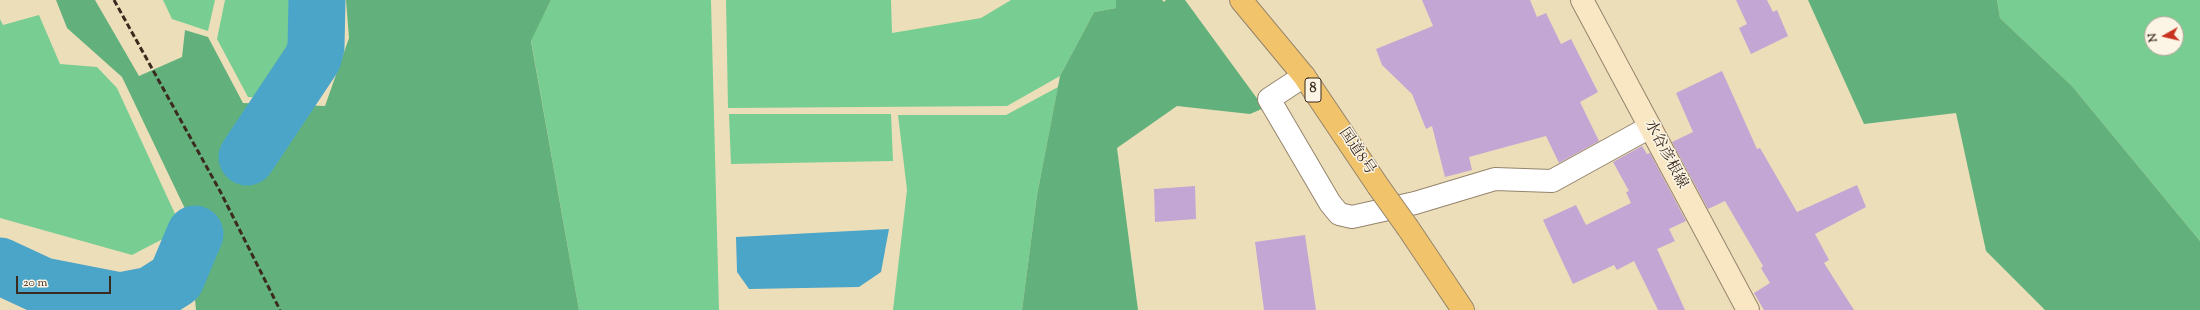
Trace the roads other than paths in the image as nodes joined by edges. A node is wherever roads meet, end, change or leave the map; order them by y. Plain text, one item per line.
1 (1242, 0) edge
2 (1582, 0) edge
3 (1304, 76) junction
4 (1650, 127) junction
5 (1463, 310) edge
6 (1748, 310) edge

1 - 3 highway, 国道8号 / 8
2 - 4 main road, 水谷彦根線
3 - 4 street
3 - 5 highway, 国道8号 / 8, bridge
4 - 6 main road, 水谷彦根線

